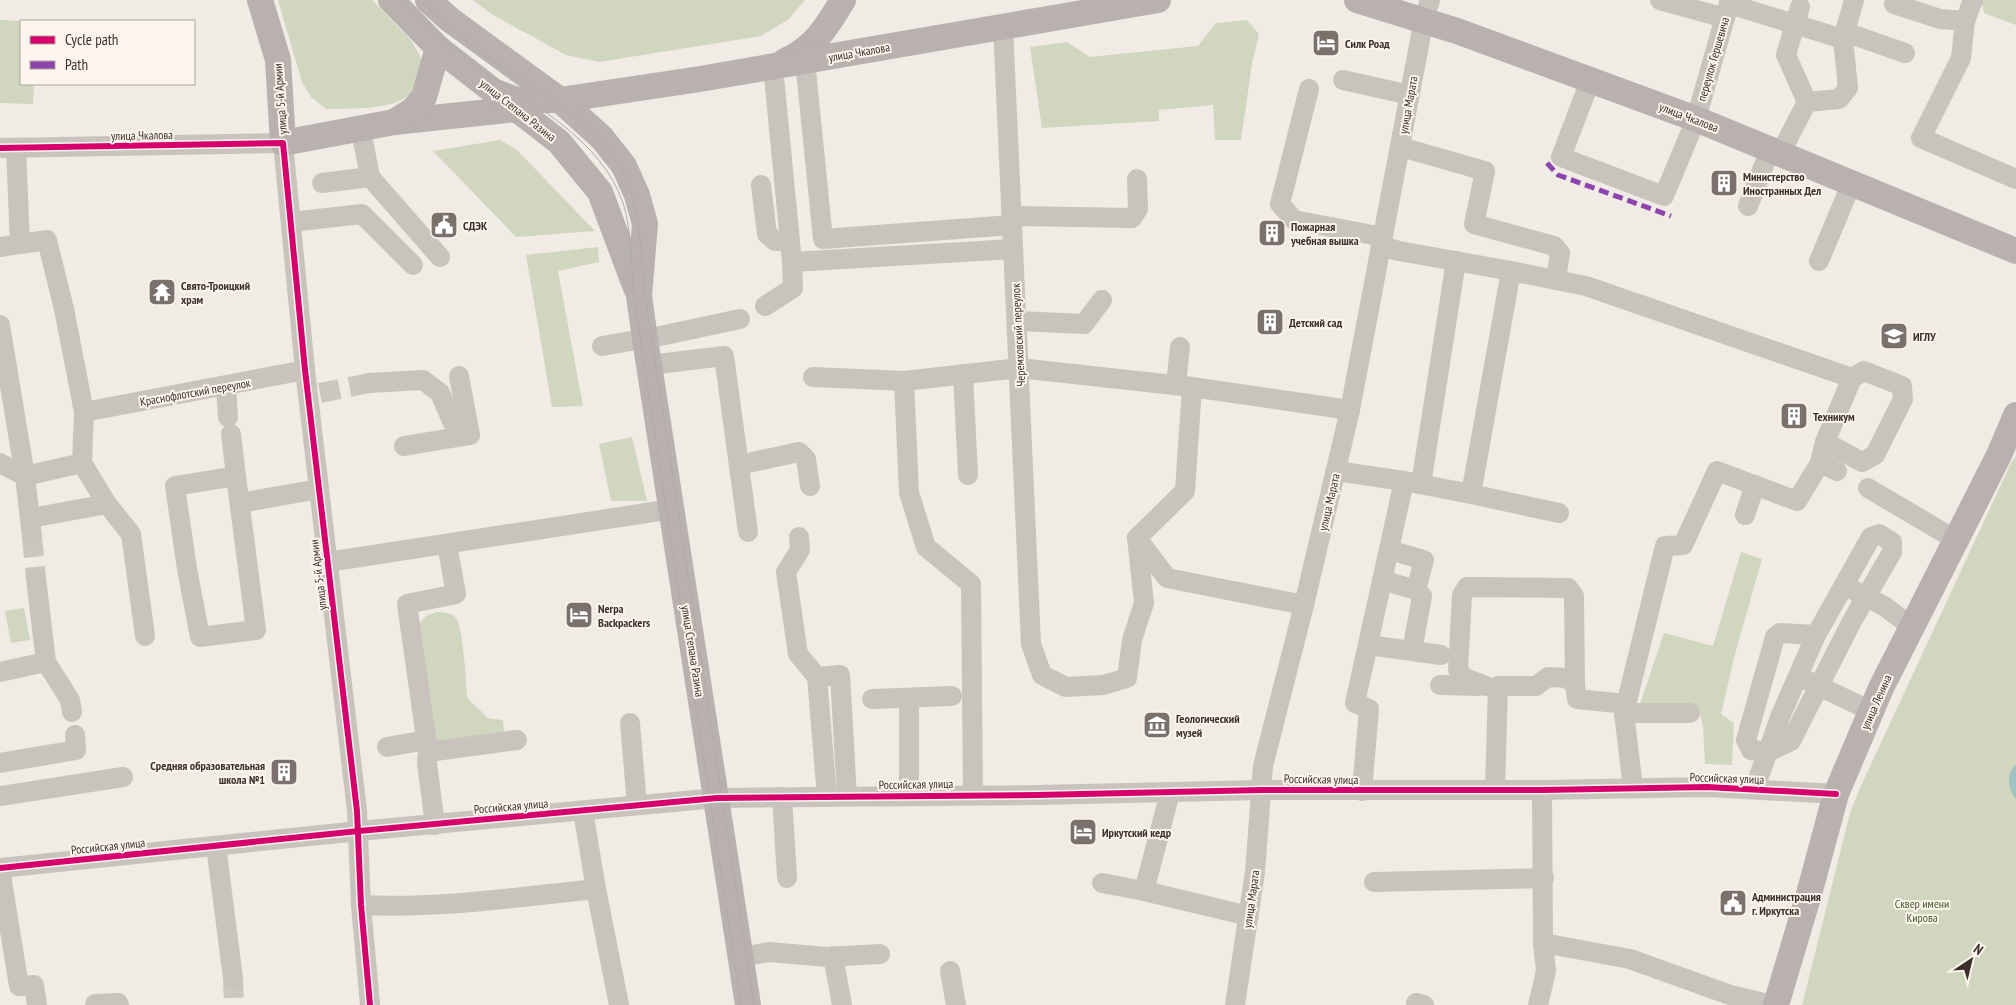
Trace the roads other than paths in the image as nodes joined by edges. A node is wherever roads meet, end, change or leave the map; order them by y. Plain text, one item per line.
1 (260, 0) edge
2 (390, 0) edge
3 (428, 0) edge
4 (843, 0) edge
5 (1158, 0) edge
6 (1356, 0) edge
7 (1660, 0) edge
8 (1854, 0) edge
9 (1973, 0) edge
10 (1894, 4) dead end
11 (1728, 7) edge
12 (1427, 10) edge
13 (1798, 16) junction
14 (1965, 21) junction
15 (1003, 26) junction
16 (1844, 36) junction
17 (438, 48) junction
18 (1905, 53) dead end
19 (805, 61) junction
20 (774, 67) junction
21 (1343, 80) dead end
22 (1590, 81) junction
23 (1309, 90) dead end
24 (495, 92) junction
25 (1410, 95) junction
26 (560, 100) junction
27 (1807, 102) junction
28 (517, 110) junction
29 (1696, 119) junction
30 (394, 122) junction
31 (361, 130) junction
32 (283, 144) junction
33 (1401, 147) junction
34 (8, 148) edge
35 (1775, 152) junction
36 (370, 177) junction
37 (1137, 179) dead end
38 (2016, 179) edge
39 (1852, 182) junction
40 (322, 183) dead end
41 (761, 185) dead end
42 (1748, 206) dead end
43 (1012, 220) junction
44 (291, 222) junction
45 (790, 241) junction
46 (1382, 241) junction
47 (20, 244) junction
48 (0, 247) edge
49 (1013, 249) junction
50 (2016, 251) edge
51 (440, 257) dead end
52 (1456, 261) junction
53 (1819, 261) dead end
54 (792, 262) junction
55 (413, 265) dead end
56 (1511, 270) junction
57 (1556, 280) junction
58 (639, 296) junction
59 (1102, 300) dead end
60 (765, 306) dead end
61 (740, 319) dead end
62 (1018, 321) junction
63 (0, 325) edge
64 (645, 339) junction
65 (602, 346) dead end
66 (1180, 348) dead end
67 (649, 365) junction
68 (1019, 368) junction
69 (305, 370) junction
70 (963, 374) junction
71 (459, 376) dead end
72 (812, 377) dead end
73 (1852, 378) junction
74 (904, 381) junction
75 (369, 382) tunnel mouth
76 (226, 386) junction
77 (1184, 386) junction
78 (1350, 410) junction
79 (84, 412) junction
80 (2016, 415) edge
81 (2011, 434) edge
82 (470, 435) junction
83 (1825, 442) junction
84 (404, 446) dead end
85 (0, 463) edge
86 (82, 463) junction
87 (739, 465) junction
88 (1336, 471) junction
89 (968, 475) dead end
90 (25, 476) junction
91 (236, 476) junction
92 (1413, 483) junction
93 (1755, 485) junction
94 (810, 486) dead end
95 (1868, 488) dead end
96 (319, 489) junction
97 (1471, 494) junction
98 (240, 503) junction
99 (107, 504) junction
100 (672, 509) junction
101 (1559, 513) dead end
102 (1745, 515) dead end
103 (748, 532) dead end
104 (798, 537) dead end
105 (1137, 538) junction
106 (1956, 540) junction
107 (447, 544) junction
108 (1389, 550) junction
109 (328, 562) junction
110 (36, 578) tunnel mouth
111 (1382, 580) junction
112 (1844, 586) junction
113 (1416, 590) junction
114 (1865, 596) junction
115 (1304, 605) junction
116 (1912, 627) junction
117 (1816, 635) junction
118 (145, 636) dead end
119 (1368, 645) junction
120 (1412, 651) junction
121 (1441, 655) dead end
122 (46, 662) junction
123 (0, 672) edge
124 (1798, 676) junction
125 (1440, 685) dead end
126 (1575, 685) junction
127 (1492, 686) junction
128 (1818, 686) junction
129 (952, 696) dead end
130 (909, 698) junction
131 (872, 699) dead end
132 (1625, 708) junction
133 (1871, 711) junction
134 (72, 712) dead end
135 (1690, 713) dead end
136 (630, 723) dead end
137 (75, 735) dead end
138 (517, 740) dead end
139 (427, 746) junction
140 (387, 747) dead end
141 (1768, 752) junction
142 (0, 763) edge
143 (124, 777) dead end
144 (1633, 788) junction
145 (1754, 789) junction
146 (1262, 790) junction
147 (1495, 790) junction
148 (1542, 790) junction
149 (1362, 791) junction
150 (1170, 793) junction
151 (1836, 794) junction
152 (973, 795) junction
153 (0, 796) edge
154 (837, 796) junction
155 (909, 796) junction
156 (782, 797) junction
157 (717, 798) junction
158 (637, 806) junction
159 (583, 811) junction
160 (435, 825) junction
161 (359, 831) junction
162 (216, 846) junction
163 (0, 868) edge
164 (787, 878) dead end
165 (1544, 878) junction
166 (1374, 882) dead end
167 (1102, 883) dead end
168 (596, 889) junction
169 (1144, 891) junction
170 (361, 905) junction
171 (1249, 916) junction
172 (1544, 943) junction
173 (880, 954) dead end
174 (832, 956) junction
175 (740, 958) junction
176 (950, 971) dead end
177 (233, 978) tunnel mouth
178 (96, 1004) edge
179 (38, 1005) edge
180 (119, 1005) edge
181 (370, 1005) edge
182 (618, 1005) edge
183 (748, 1005) edge
184 (842, 1005) edge
185 (956, 1005) edge
186 (1235, 1005) edge
187 (1538, 1005) edge
188 (1774, 1005) edge

1 - 32 main road, улица 5-й Армии
2 - 17 main road, улица Степана Разина
3 - 26 main road, улица Степана Разина
4 - 20 main road
5 - 15 main road, улица Чкалова
6 - 12 main road, улица Чкалова
7 - 11 street
8 - 16 street
9 - 14 street
10 - 14 street
11 - 13 street
11 - 29 street, переулок Гершевича
12 - 22 main road, улица Чкалова
12 - 25 street, улица Марата
13 - 16 street
13 - 27 street
14 - 38 street
15 - 19 main road, улица Чкалова
15 - 43 street, Черемховский переулок
16 - 18 street
16 - 27 street
17 - 24 main road, улица Степана Разина
17 - 30 main road
19 - 20 main road, улица Чкалова
19 - 43 street
20 - 26 main road, улица Чкалова
20 - 45 street
21 - 25 street
22 - 29 main road, улица Чкалова
22 - 29 street, переулок Гершевича
23 - 46 street
24 - 26 main road, улица Чкалова
24 - 28 main road, улица Степана Разина
25 - 33 street, улица Марата
26 - 58 main road, улица Степана Разина
27 - 35 street
28 - 30 main road, улица Чкалова
28 - 58 main road, улица Степана Разина
29 - 35 main road, улица Чкалова
30 - 31 main road, улица Чкалова
31 - 32 main road, улица Чкалова
31 - 36 street
32 - 34 street, улица Чкалова
32 - 44 street, улица 5-й Армии
33 - 46 street, улица Марата
33 - 57 street
34 - 47 street
35 - 39 main road, улица Чкалова
35 - 42 street
36 - 40 street
36 - 51 street
37 - 43 street
39 - 50 main road, улица Чкалова
39 - 53 street
41 - 45 street
43 - 49 street, Черемховский переулок
44 - 55 street
44 - 69 street, улица 5-й Армии
45 - 54 street
46 - 52 street
46 - 78 street, улица Марата
47 - 48 street
47 - 79 street
49 - 54 street
49 - 62 street, Черемховский переулок
52 - 56 street
52 - 92 street
54 - 60 street
56 - 57 street
56 - 97 street
57 - 73 street
58 - 64 main road, улица Степана Разина
59 - 62 street
61 - 64 street
62 - 68 street, Черемховский переулок
63 - 90 street
64 - 65 street
64 - 67 main road, улица Степана Разина
66 - 77 street
67 - 87 street
67 - 100 main road, улица Степана Разина
68 - 70 street
68 - 77 street
68 - 105 street, Черемховский переулок
69 - 76 street, Краснофлотский переулок
69 - 96 street, улица 5-й Армии
70 - 74 street
70 - 89 street
71 - 82 street
72 - 74 street
73 - 83 street
73 - 83 street
74 - 152 street
75 - 82 street
76 - 79 street, Краснофлотский переулок
76 - 91 street
77 - 78 street
77 - 105 street
78 - 88 street, улица Марата
79 - 86 street
80 - 81 main road, улица Ленина
81 - 106 main road, улица Ленина
82 - 84 street
83 - 93 street
85 - 90 street
86 - 90 street
86 - 99 street
87 - 94 street
87 - 103 street
88 - 92 street
88 - 115 street, улица Марата
90 - 99 street
91 - 98 street
91 - 98 street
92 - 97 street
92 - 108 street
93 - 102 street
93 - 132 street
95 - 106 street
96 - 98 street
96 - 109 street, улица 5-й Армии
97 - 101 street
99 - 118 street
100 - 107 street
100 - 157 main road, улица Степана Разина
104 - 154 street
105 - 115 street
106 - 116 main road, улица Ленина
107 - 109 street
107 - 139 street
108 - 111 street
108 - 113 street
109 - 161 street, улица 5-й Армии
110 - 122 street
111 - 113 street
111 - 119 street
112 - 114 street
112 - 114 street
112 - 117 street
113 - 120 street
114 - 116 street
114 - 128 street
115 - 146 street, улица Марата
116 - 133 main road, улица Ленина
117 - 124 street
117 - 141 street
119 - 120 street
119 - 149 street
120 - 121 street
122 - 123 street
122 - 134 street
124 - 128 street
124 - 141 street
125 - 127 street
126 - 127 street
126 - 127 street
126 - 132 street
127 - 147 street
128 - 133 street
128 - 141 street
129 - 130 street
130 - 131 street
130 - 155 street
132 - 135 street
132 - 144 street
133 - 151 main road, улица Ленина
136 - 158 street
137 - 142 street
138 - 139 street
139 - 140 street
139 - 160 street
141 - 145 street
143 - 153 street
144 - 145 street, Российская улица
144 - 148 street, Российская улица
145 - 151 street, Российская улица
146 - 149 street, Российская улица
146 - 150 street, Российская улица
146 - 171 street, улица Марата
147 - 148 street, Российская улица
147 - 149 street, Российская улица
148 - 165 street
150 - 152 street, Российская улица
150 - 169 street
151 - 188 main road, улица Ленина
152 - 155 street, Российская улица
154 - 155 street, Российская улица
154 - 156 street, Российская улица
156 - 157 street, Российская улица
156 - 164 street
157 - 158 street, Российская улица
157 - 175 main road, улица Степана Разина
158 - 159 street, Российская улица
159 - 160 street, Российская улица
159 - 168 street
160 - 161 street, Российская улица
161 - 162 street, Российская улица
161 - 170 street, улица 5-й Армии
162 - 163 street, Российская улица
162 - 177 street
163 - 179 street
165 - 166 street
165 - 172 street
167 - 169 street
168 - 170 street
168 - 182 street
169 - 171 street
170 - 181 street, улица 5-й Армии
171 - 186 street, улица Марата
172 - 187 street
172 - 188 street
173 - 174 street
174 - 175 street
174 - 184 street
175 - 183 main road, улица Степана Разина
176 - 185 street
178 - 180 street

